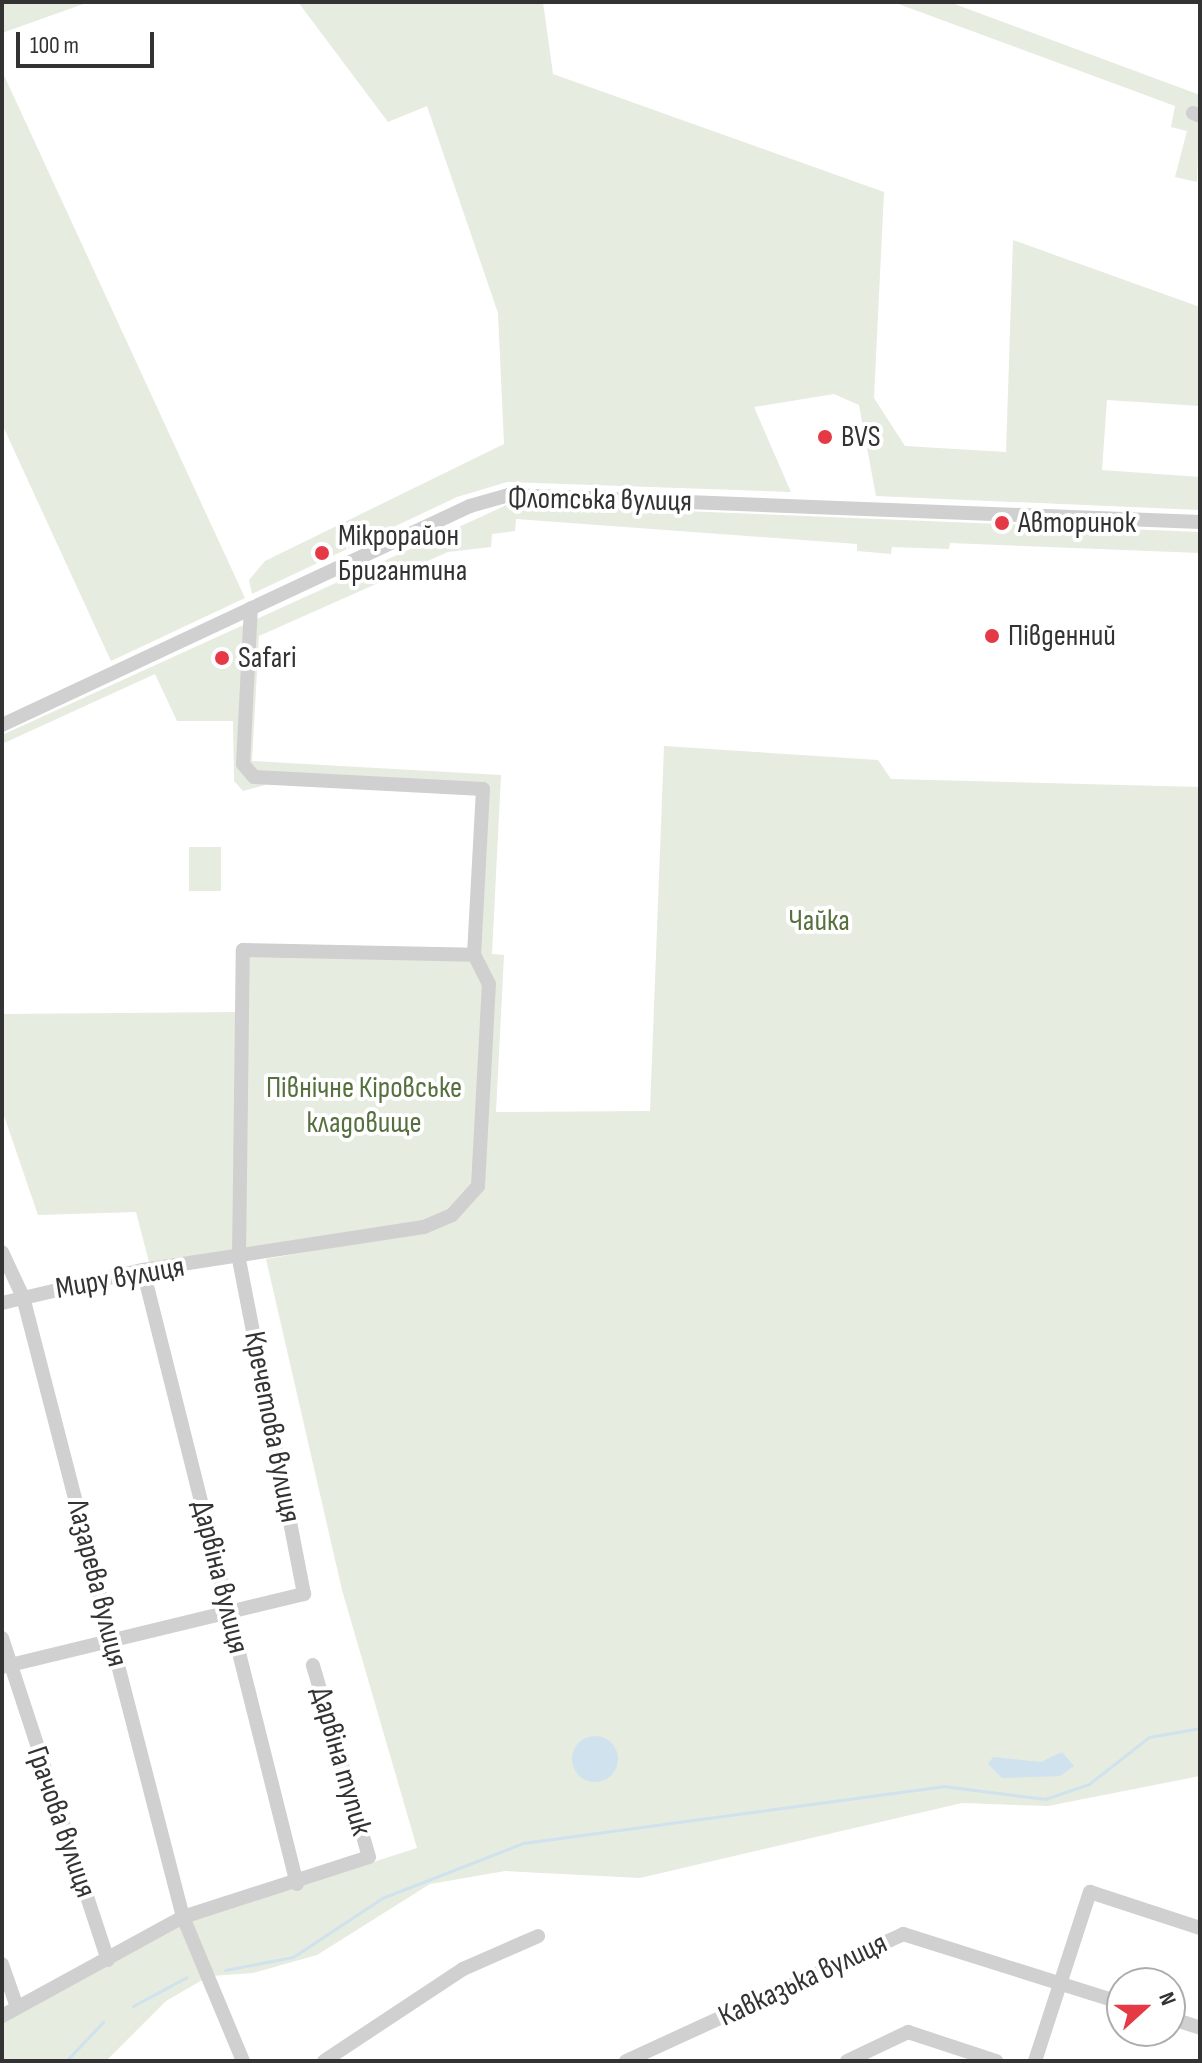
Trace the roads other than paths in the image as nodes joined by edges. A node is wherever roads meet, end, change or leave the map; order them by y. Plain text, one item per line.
1 (1200, 522) edge
2 (251, 608) junction
3 (2, 725) edge
4 (474, 955) junction
5 (2, 1252) edge
6 (239, 1259) junction
7 (143, 1270) junction
8 (23, 1297) junction
9 (2, 1303) edge
10 (228, 1612) junction
11 (2, 1638) edge
12 (111, 1640) junction
13 (313, 1665) dead end
14 (5, 1666) edge
15 (297, 1884) junction
16 (183, 1917) junction
17 (1200, 1928) edge
18 (538, 1936) dead end
19 (108, 1960) junction
20 (2, 1964) edge
21 (1060, 1983) junction
22 (1106, 1998) edge
23 (17, 2007) junction
24 (2, 2016) edge
25 (243, 2061) edge
26 (324, 2061) edge
27 (626, 2061) edge
28 (847, 2061) edge
29 (996, 2061) edge
30 (1035, 2061) edge

1 - 2 street, Флотська вулиця
2 - 3 street, Флотська вулиця
2 - 4 street
4 - 6 street, Миру вулиця
4 - 6 street, Кречетова вулиця
5 - 8 street, Лазарева вулиця
6 - 7 street, Миру вулиця
6 - 10 street, Кречетова вулиця
7 - 8 street, Миру вулиця
7 - 10 street, Дарвіна вулиця
8 - 9 street, Миру вулиця
8 - 12 street, Лазарева вулиця
10 - 12 street
10 - 15 street, Дарвіна вулиця
11 - 14 street, Грачова вулиця
12 - 14 street
12 - 16 street, Лазарева вулиця
13 - 15 street, Дарвіна тупик
14 - 19 street, Грачова вулиця
15 - 16 street
16 - 19 street
16 - 25 street, Лазарева вулиця
17 - 21 street
18 - 26 street
19 - 23 street
20 - 23 street
21 - 22 street, Кавказька вулиця
21 - 27 street, Кавказька вулиця
21 - 30 street
23 - 24 street
28 - 29 street

